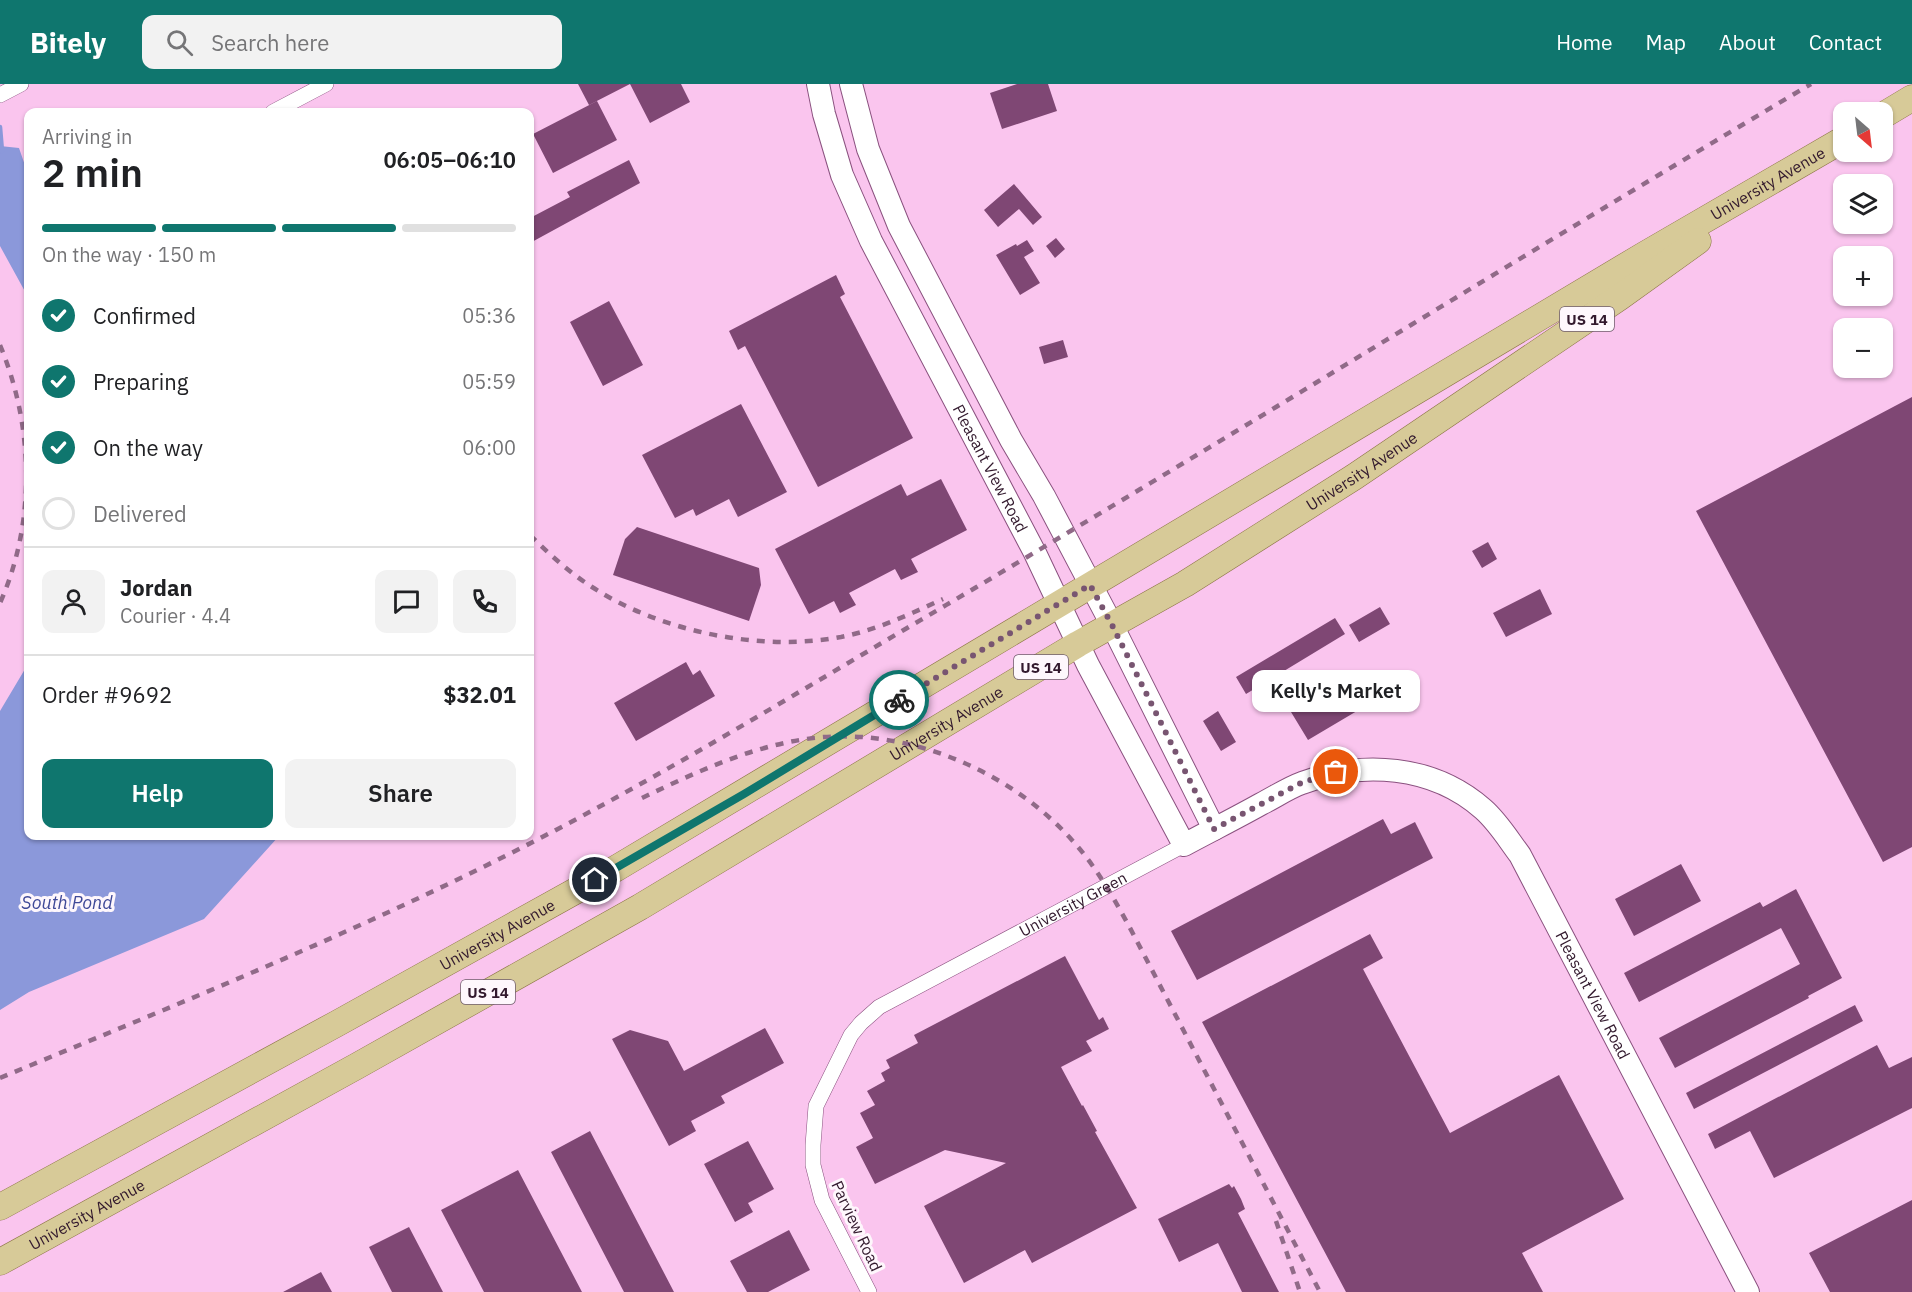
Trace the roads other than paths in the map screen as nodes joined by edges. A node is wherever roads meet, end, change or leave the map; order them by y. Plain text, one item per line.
1 (21, 84) edge
2 (326, 84) edge
3 (818, 84) edge
4 (851, 84) edge
5 (0, 95) edge
6 (1912, 98) edge
7 (281, 108) edge
8 (1893, 109) edge
9 (1833, 146) edge
10 (1818, 155) junction
11 (1090, 585) junction
12 (1059, 604) junction
13 (1112, 625) junction
14 (1078, 644) junction
15 (1376, 770) joint
16 (1214, 829) junction
17 (1184, 845) junction
18 (817, 1104) joint
19 (0, 1207) edge
20 (0, 1262) edge
21 (868, 1292) edge
22 (1748, 1292) edge

1 - 5 street
2 - 7 street
3 - 12 street, Pleasant View Road
4 - 11 street, Pleasant View Road
6 - 8 main road
9 - 10 main road, US 14
10 - 11 main road, University Avenue / US 14
10 - 13 main road, University Avenue / US 14
11 - 12 main road, University Avenue / US 14
11 - 13 street, Pleasant View Road
12 - 14 street, Pleasant View Road
12 - 19 main road, University Avenue / US 14
13 - 14 main road, University Avenue / US 14
13 - 16 street, Pleasant View Road
14 - 17 street, Pleasant View Road
14 - 20 main road, University Avenue / US 14
15 - 16 street, University Green
15 - 22 street, Pleasant View Road
16 - 17 street, University Green
17 - 18 street, University Green
18 - 21 street, Parview Road

